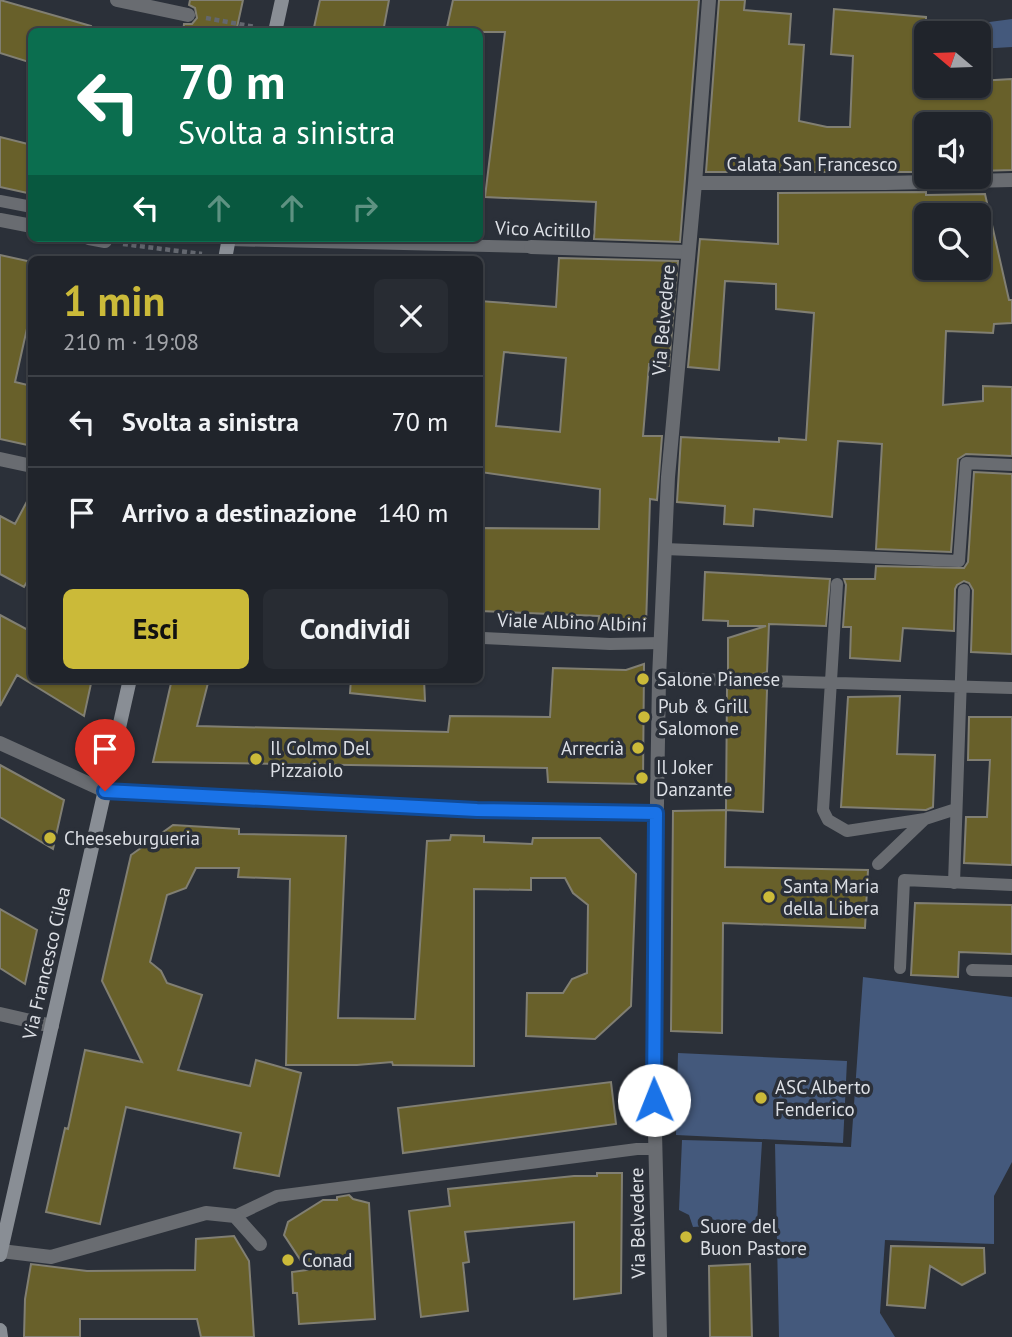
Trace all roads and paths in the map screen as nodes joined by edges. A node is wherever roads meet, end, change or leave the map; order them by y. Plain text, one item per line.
1 (117, 0) edge
2 (282, 0) edge
3 (709, 0) edge
4 (167, 5) edge
5 (188, 15) joint
6 (255, 27) dead end
7 (276, 28) edge
8 (1012, 180) edge
9 (695, 183) junction
10 (0, 201) edge
11 (28, 206) edge
12 (0, 219) edge
13 (28, 225) edge
14 (113, 242) edge
15 (342, 242) edge
16 (531, 247) joint
17 (688, 252) junction
18 (202, 254) dead end
19 (0, 459) edge
20 (28, 465) edge
21 (1012, 465) edge
22 (665, 549) junction
23 (837, 584) dead end
24 (964, 590) dead end
25 (483, 638) edge
26 (661, 643) junction
27 (659, 678) junction
28 (728, 680) dead end
29 (767, 681) dead end
30 (129, 683) edge
31 (831, 683) junction
32 (960, 687) junction
33 (1012, 688) edge
34 (0, 743) edge
35 (105, 791) junction
36 (956, 809) junction
37 (656, 813) junction
38 (925, 819) junction
39 (878, 864) dead end
40 (954, 883) junction
41 (1012, 885) edge
42 (900, 968) dead end
43 (972, 970) dead end
44 (1012, 971) edge
45 (0, 1014) edge
46 (52, 1026) junction
47 (655, 1149) junction
48 (235, 1216) junction
49 (260, 1244) dead end
50 (1, 1253) edge
51 (0, 1330) edge
52 (1, 1337) edge
53 (660, 1337) edge

1 - 4 street
2 - 7 main road
3 - 9 street, Via Belvedere
4 - 5 street
5 - 6 path
8 - 9 street, Calata San Francesco
9 - 17 street, Via Belvedere
10 - 11 lane
12 - 13 street
14 - 18 path
15 - 16 lane, Vico Acitillo
16 - 17 street, Vico Acitillo
17 - 22 street, Via Belvedere
19 - 20 street
21 - 22 lane
22 - 26 street, Via Belvedere
23 - 31 lane
24 - 32 lane
25 - 26 lane, Viale Albino Albini
26 - 27 street, Via Belvedere
27 - 28 lane
27 - 37 street, Via Belvedere
29 - 31 lane
30 - 35 main road, Via Francesco Cilea
31 - 32 lane
31 - 38 lane
32 - 33 lane
32 - 36 lane
34 - 35 street
35 - 37 street
35 - 46 main road, Via Francesco Cilea
36 - 38 lane
36 - 40 lane
37 - 47 street, Via Belvedere
38 - 39 lane
40 - 41 lane
40 - 42 lane
43 - 44 lane
45 - 46 street
46 - 50 main road, Via Francesco Cilea
47 - 48 lane
47 - 53 street, Via Belvedere
48 - 49 street
48 - 50 street
51 - 52 main road

